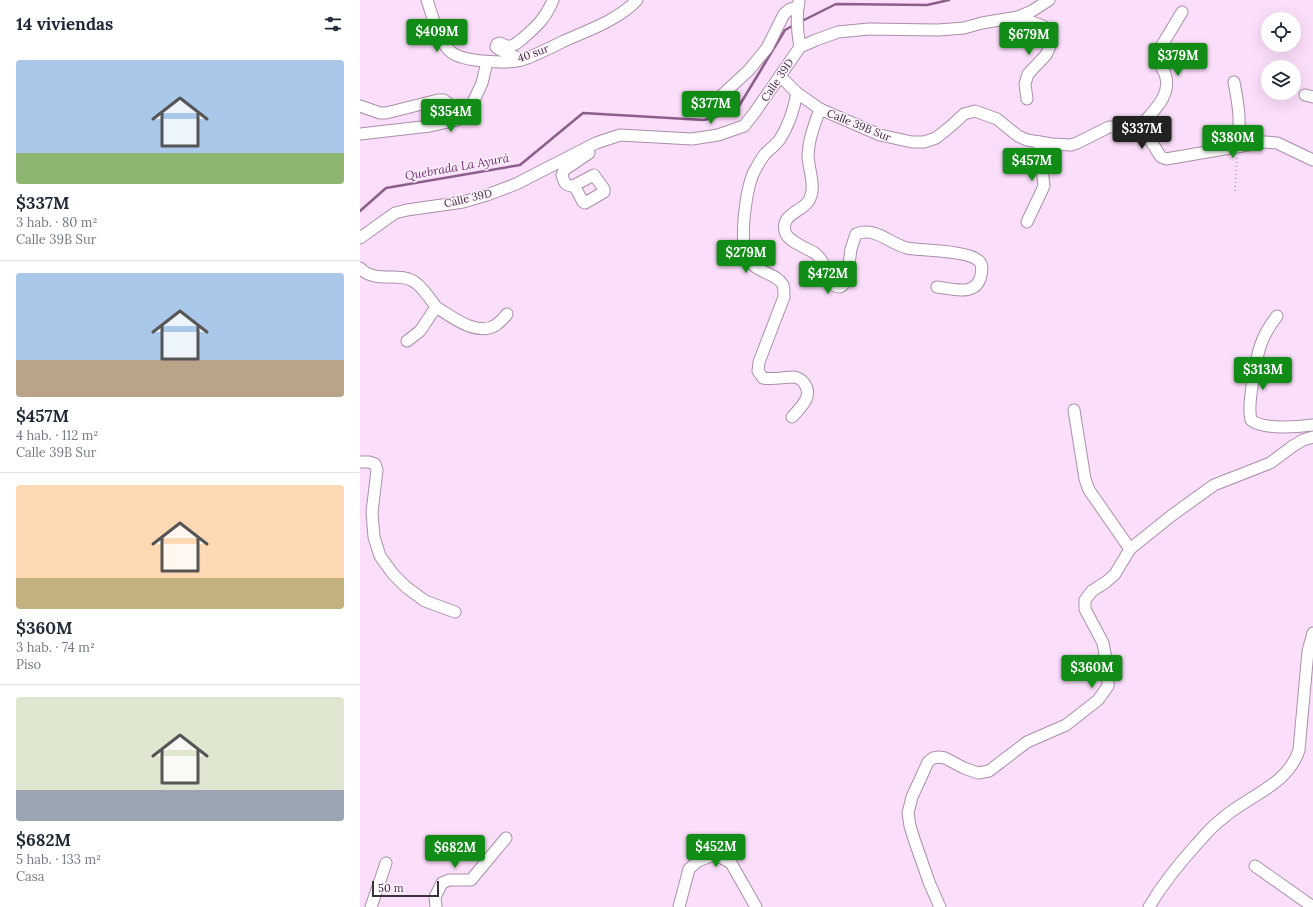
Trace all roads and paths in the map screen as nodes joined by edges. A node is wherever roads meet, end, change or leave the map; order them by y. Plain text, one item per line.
1 (427, 0) edge
2 (552, 0) edge
3 (637, 0) edge
4 (1049, 0) edge
5 (798, 7) edge
6 (1182, 12) dead end
7 (1018, 17) junction
8 (800, 47) junction
9 (521, 60) junction
10 (487, 62) junction
11 (780, 76) junction
12 (1234, 82) dead end
13 (797, 93) junction
14 (722, 95) dead end
15 (1027, 99) dead end
16 (360, 106) edge
17 (820, 109) junction
18 (430, 126) junction
19 (1140, 127) junction
20 (360, 134) edge
21 (1039, 142) junction
22 (596, 143) junction
23 (1237, 147) junction
24 (1313, 160) edge
25 (573, 186) dead end
26 (1235, 191) dead end
27 (1027, 222) dead end
28 (360, 238) edge
29 (360, 268) edge
30 (937, 287) dead end
31 (436, 306) junction
32 (507, 314) dead end
33 (1277, 316) dead end
34 (407, 341) dead end
35 (1074, 410) dead end
36 (792, 417) dead end
37 (1313, 424) edge
38 (1313, 437) edge
39 (360, 462) edge
40 (1130, 549) junction
41 (455, 612) dead end
42 (1313, 633) edge
43 (1308, 702) edge
44 (506, 838) dead end
45 (386, 863) dead end
46 (1255, 866) dead end
47 (1310, 904) edge
48 (371, 907) edge
49 (436, 907) edge
50 (679, 907) edge
51 (756, 907) edge
52 (940, 907) edge
53 (1149, 907) edge

1 - 10 street, 40 sur
2 - 9 street
3 - 9 street, 40 sur
4 - 7 street, Calle 39D
5 - 8 street
5 - 14 street
6 - 19 street
7 - 8 street, Calle 39D
7 - 15 street
8 - 11 street, Calle 39D
9 - 10 street, 40 sur
10 - 18 street
11 - 13 street, Calle 39B Sur
11 - 22 street, Calle 39D
12 - 23 street
13 - 17 street, Calle 39B Sur
13 - 36 street
16 - 18 street
17 - 21 street, Calle 39B Sur
17 - 30 street
18 - 20 street
19 - 21 street, Calle 39B Sur
19 - 23 street
21 - 27 street
22 - 25 street
22 - 28 street, Calle 39D
23 - 24 street
23 - 26 path
29 - 31 street
31 - 32 street
31 - 34 street
33 - 37 street
35 - 40 street
38 - 40 street
39 - 41 street
40 - 52 street
42 - 43 street
43 - 53 street
44 - 49 street
45 - 48 street
46 - 47 street
50 - 51 street

